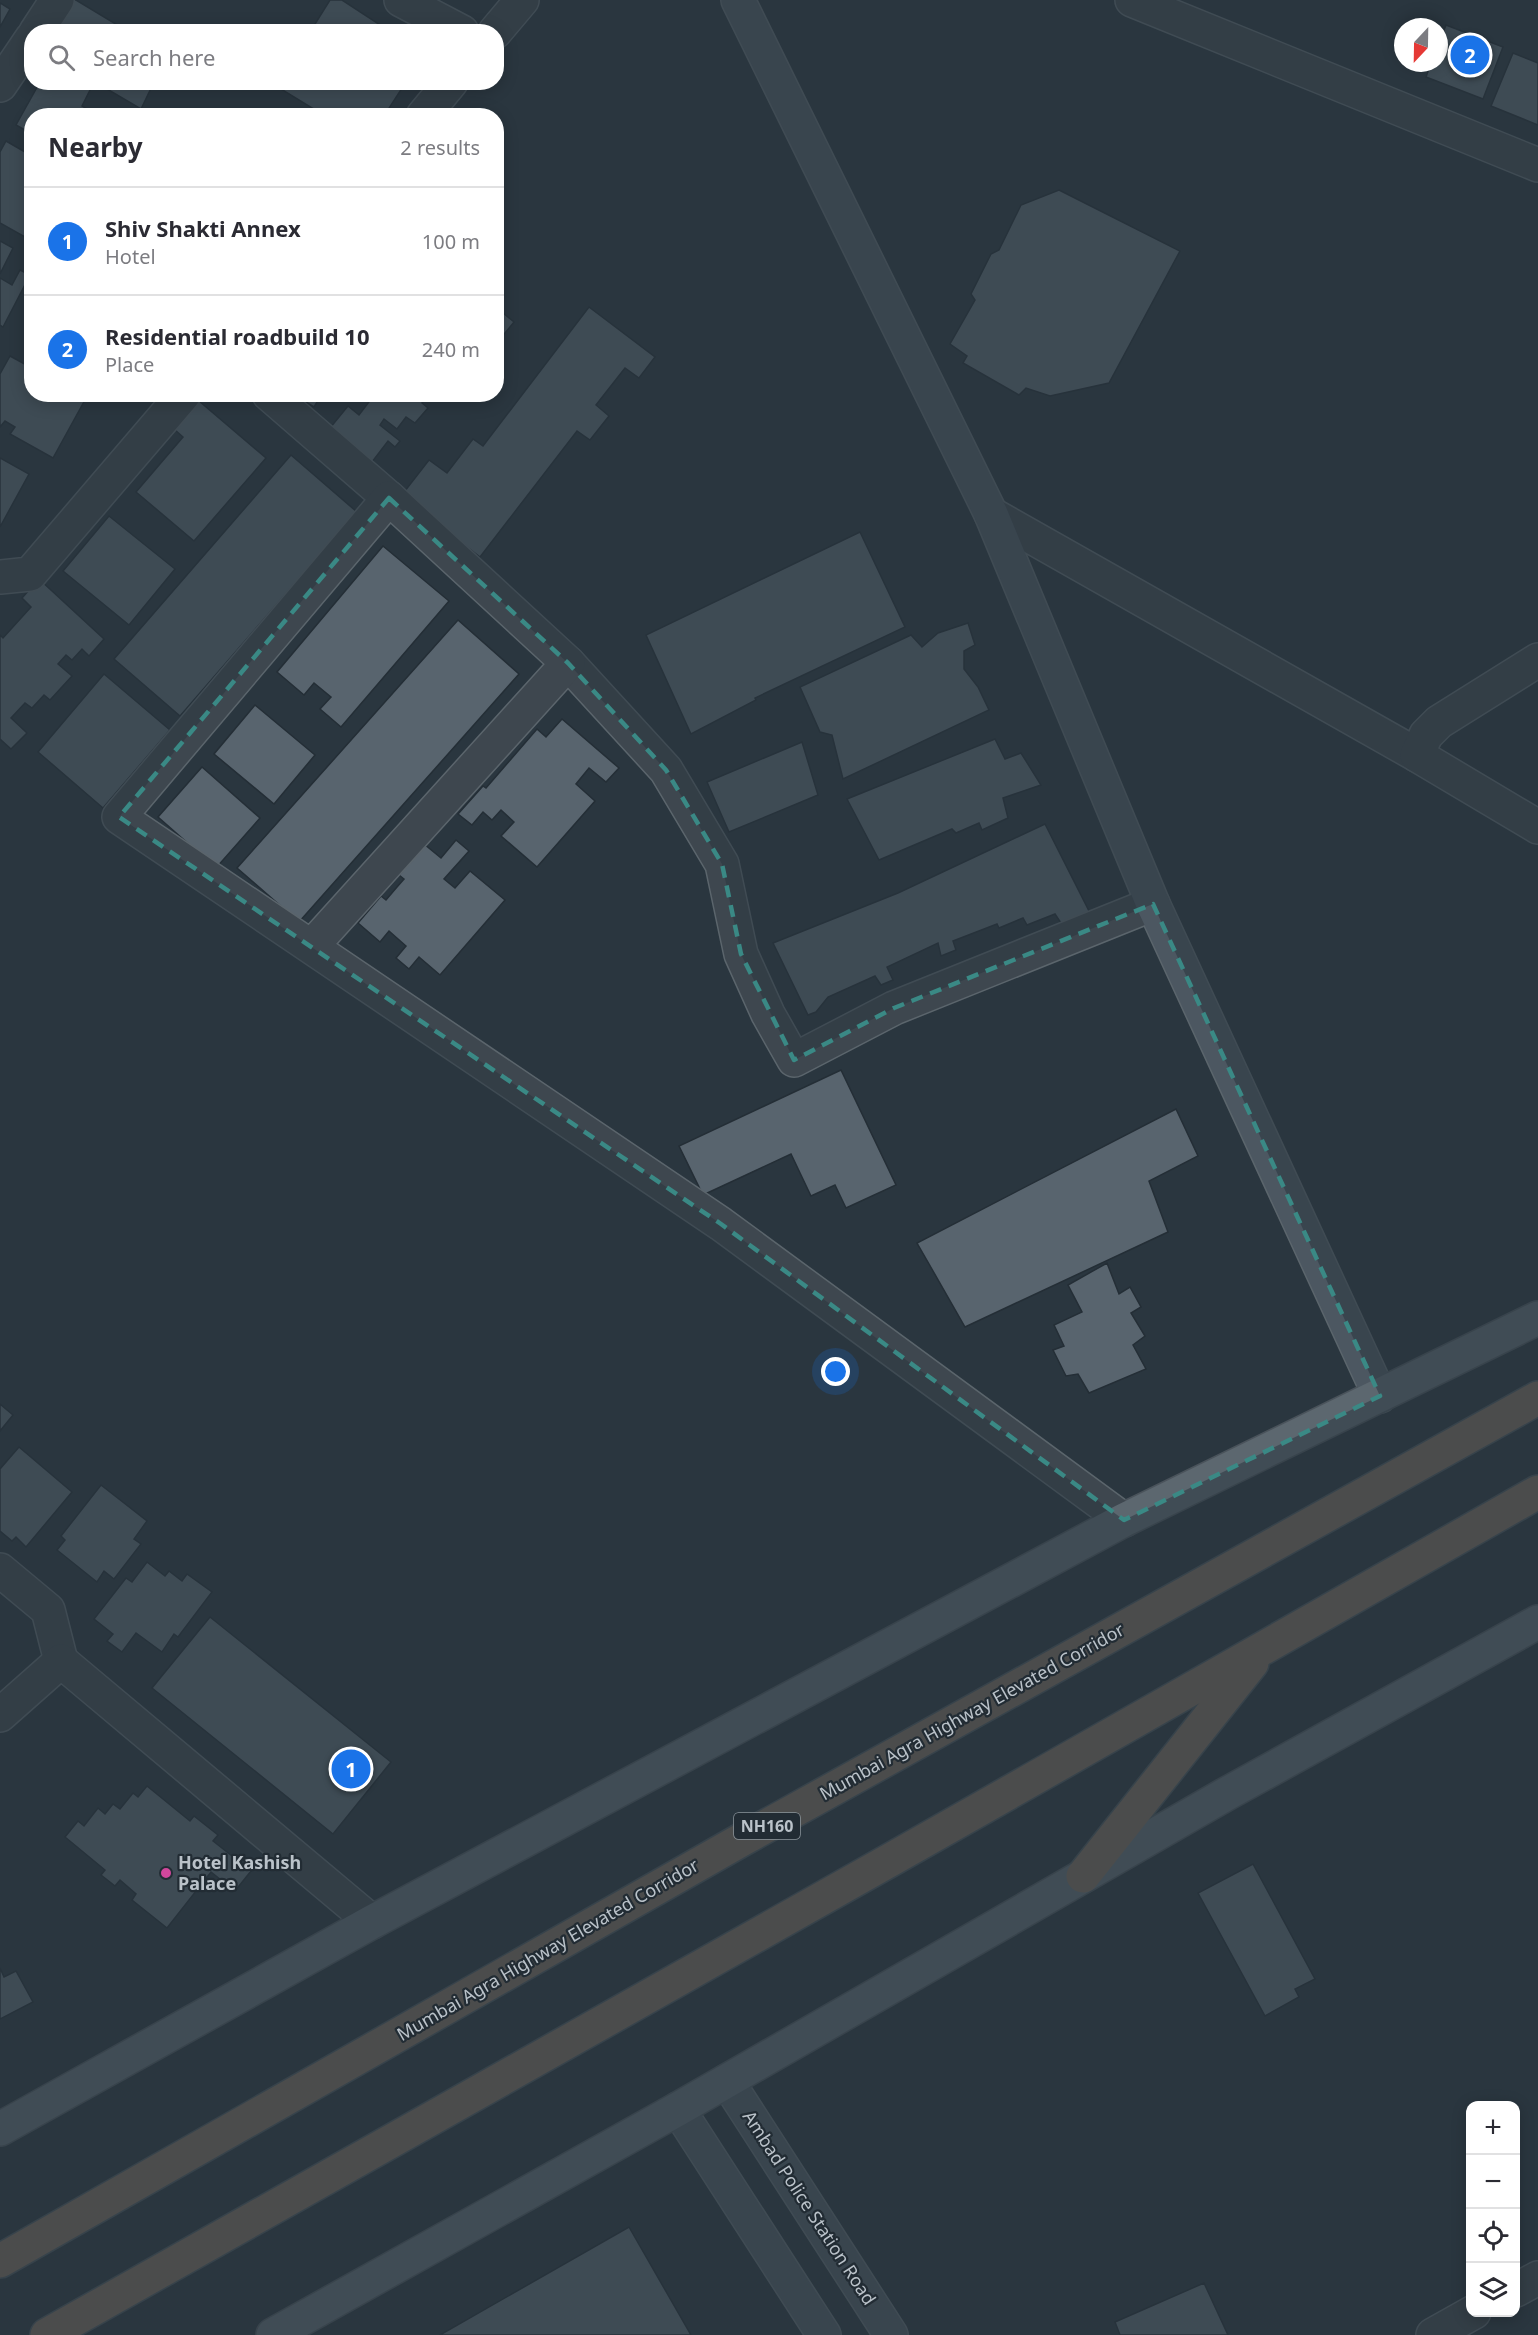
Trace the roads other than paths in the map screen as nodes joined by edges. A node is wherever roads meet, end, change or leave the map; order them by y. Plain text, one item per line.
1 (57, 0) edge
2 (401, 0) edge
3 (522, 0) edge
4 (738, 0) edge
5 (1132, 0) edge
6 (41, 24) edge
7 (447, 24) edge
8 (502, 24) edge
9 (24, 50) edge
10 (0, 85) edge
11 (444, 90) edge
12 (430, 108) edge
13 (1538, 165) edge
14 (177, 402) edge
15 (278, 402) edge
16 (389, 498) junction
17 (991, 514) junction
18 (0, 577) edge
19 (1538, 660) edge
20 (568, 663) junction
21 (1417, 755) junction
22 (1538, 827) edge
23 (1153, 904) junction
24 (312, 946) junction
25 (1538, 1318) edge
26 (1380, 1396) junction
27 (1538, 1398) edge
28 (1538, 1492) edge
29 (1124, 1520) junction
30 (0, 1570) edge
31 (1538, 1622) edge
32 (1263, 1650) junction
33 (61, 1661) junction
34 (0, 1716) edge
35 (1083, 1876) junction
36 (372, 1922) junction
37 (727, 2081) junction
38 (678, 2109) junction
39 (0, 2129) edge
40 (0, 2261) edge
41 (1538, 2278) edge
42 (1520, 2287) edge
43 (1467, 2317) edge
44 (47, 2335) edge
45 (273, 2335) edge
46 (824, 2335) edge
47 (891, 2335) edge
48 (1433, 2335) edge

1 - 6 street
2 - 7 street
3 - 8 street
4 - 17 street
5 - 13 street
9 - 10 street
11 - 12 street
14 - 18 street
15 - 16 street
16 - 20 street
16 - 24 street
17 - 21 street
17 - 23 street
19 - 21 street
20 - 23 street
20 - 24 street
21 - 22 street
23 - 26 street
24 - 29 street
25 - 26 main road
26 - 29 main road
27 - 40 highway, Mumbai Agra Highway Elevated Corridor / NH160
28 - 32 highway
29 - 36 main road
30 - 33 street
31 - 35 main road
32 - 35 highway
32 - 44 highway
33 - 34 street
33 - 36 street
35 - 37 main road
36 - 39 main road
37 - 38 main road
37 - 47 street, Ambad Police Station Road
38 - 45 main road
38 - 46 street
41 - 42 street
43 - 48 street

